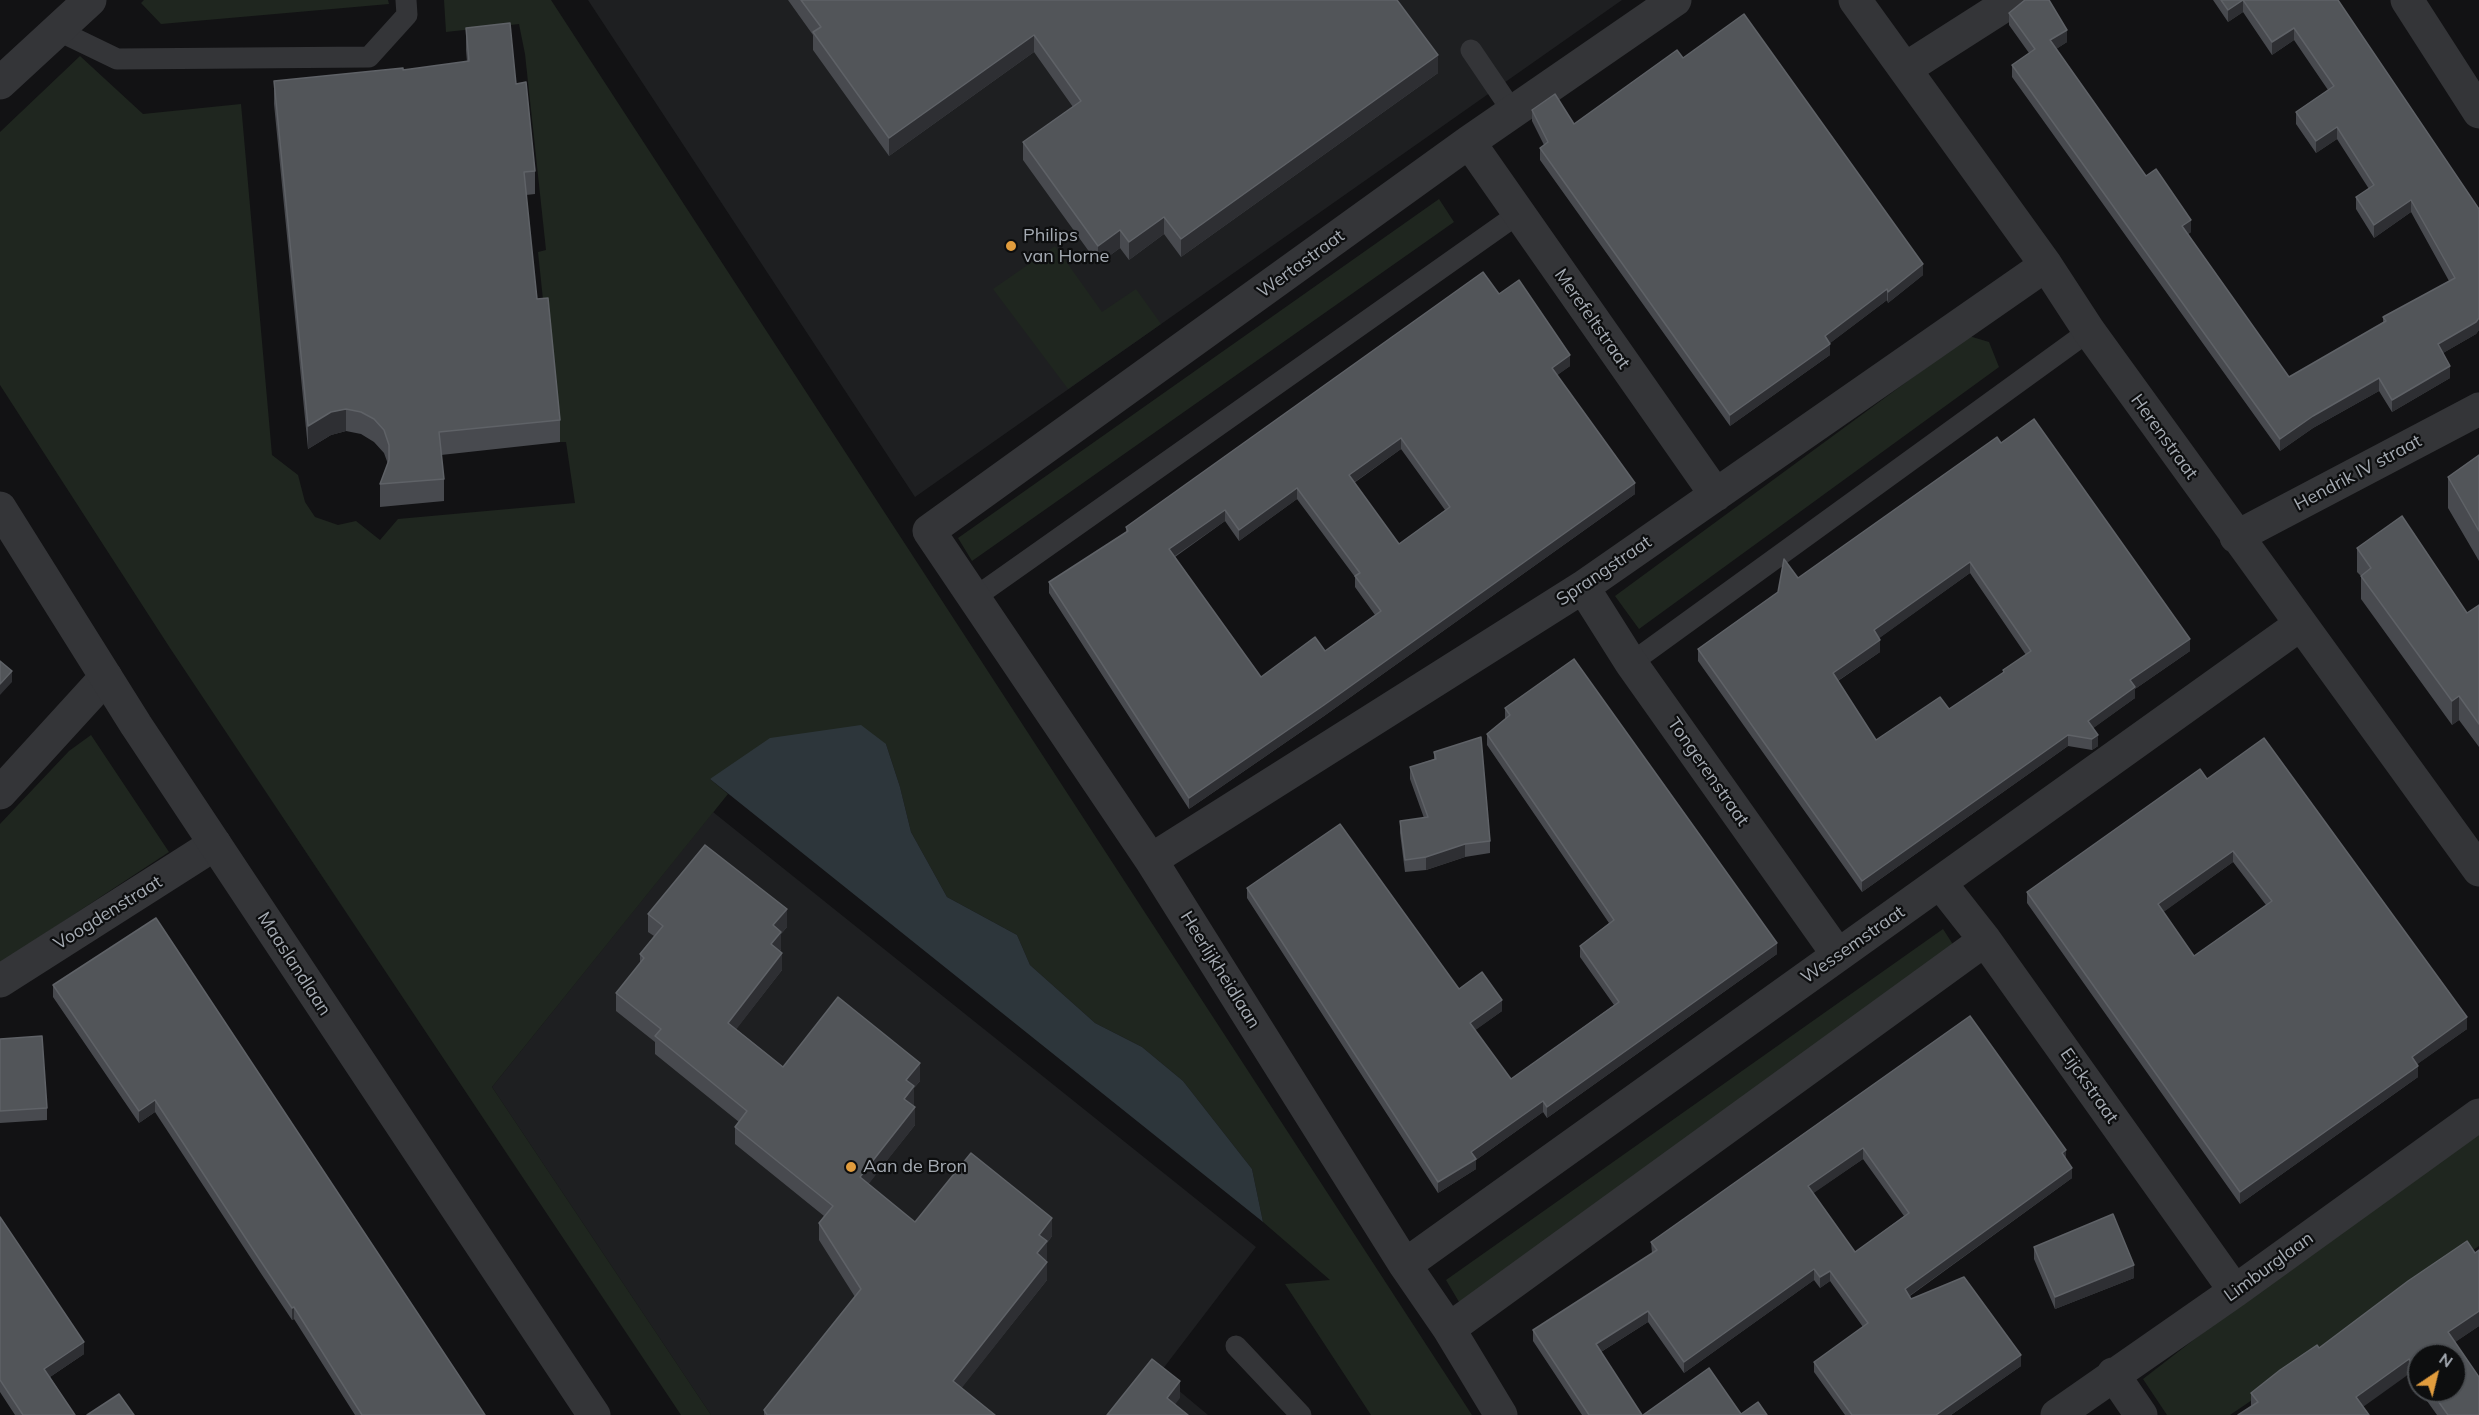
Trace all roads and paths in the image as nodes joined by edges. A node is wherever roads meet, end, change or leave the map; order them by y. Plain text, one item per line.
1 (90, 0) edge
2 (406, 0) edge
3 (1675, 0) edge
4 (1855, 0) edge
5 (2013, 0) edge
6 (2407, 0) edge
7 (57, 30) junction
8 (1471, 50) dead end
9 (1905, 69) junction
10 (0, 83) edge
11 (1513, 112) junction
12 (2479, 112) edge
13 (1469, 142) junction
14 (1518, 214) junction
15 (2046, 265) junction
16 (2088, 332) junction
17 (2479, 409) edge
18 (1716, 495) junction
19 (0, 508) edge
20 (929, 531) joint
21 (2236, 537) junction
22 (1583, 587) junction
23 (974, 598) junction
24 (2301, 624) junction
25 (1631, 663) junction
26 (106, 677) junction
27 (0, 794) edge
28 (215, 844) junction
29 (1151, 860) junction
30 (2479, 870) edge
31 (1941, 884) junction
32 (1985, 940) junction
33 (1838, 955) junction
34 (0, 981) edge
35 (2479, 1115) edge
36 (1405, 1264) junction
37 (2235, 1291) junction
38 (1449, 1329) junction
39 (1236, 1346) dead end
40 (2114, 1374) junction
41 (594, 1415) edge
42 (1301, 1415) edge
43 (1501, 1415) edge
44 (2056, 1415) edge
45 (2141, 1415) edge

1 - 7 street
2 - 7 lane
3 - 11 street, Wertastraat
4 - 9 street, Herenstraat
5 - 9 street
6 - 12 street
7 - 10 street
8 - 11 lane
9 - 15 street, Herenstraat
11 - 13 street, Wertastraat
13 - 14 street, Merefeltstraat
13 - 20 street, Wertastraat
14 - 18 street, Merefeltstraat
14 - 23 lane
15 - 16 street, Herenstraat
15 - 18 street, Sprangstraat
16 - 21 street, Herenstraat
16 - 25 lane
17 - 21 street, Hendrik IV straat
18 - 22 street, Sprangstraat
19 - 26 street, Maaslandlaan
20 - 23 street, Heerlijkheidlaan
21 - 24 street, Herenstraat
22 - 25 street, Tongerenstraat
22 - 29 street, Sprangstraat
23 - 29 street, Heerlijkheidlaan
24 - 30 street, Herenstraat
24 - 31 street, Wessemstraat
25 - 33 street, Tongerenstraat
26 - 27 street
26 - 28 street, Maaslandlaan
28 - 34 street, Voogdenstraat
28 - 41 street, Maaslandlaan
29 - 36 street, Heerlijkheidlaan
31 - 32 street, Eijckstraat
31 - 33 street, Wessemstraat
32 - 37 street, Eijckstraat
32 - 38 street
33 - 36 street, Wessemstraat
35 - 37 street, Limburglaan
36 - 38 street, Heerlijkheidlaan
37 - 40 street, Limburglaan
38 - 43 street, Heerlijkheidlaan
39 - 42 lane
40 - 44 street, Limburglaan
40 - 45 street

